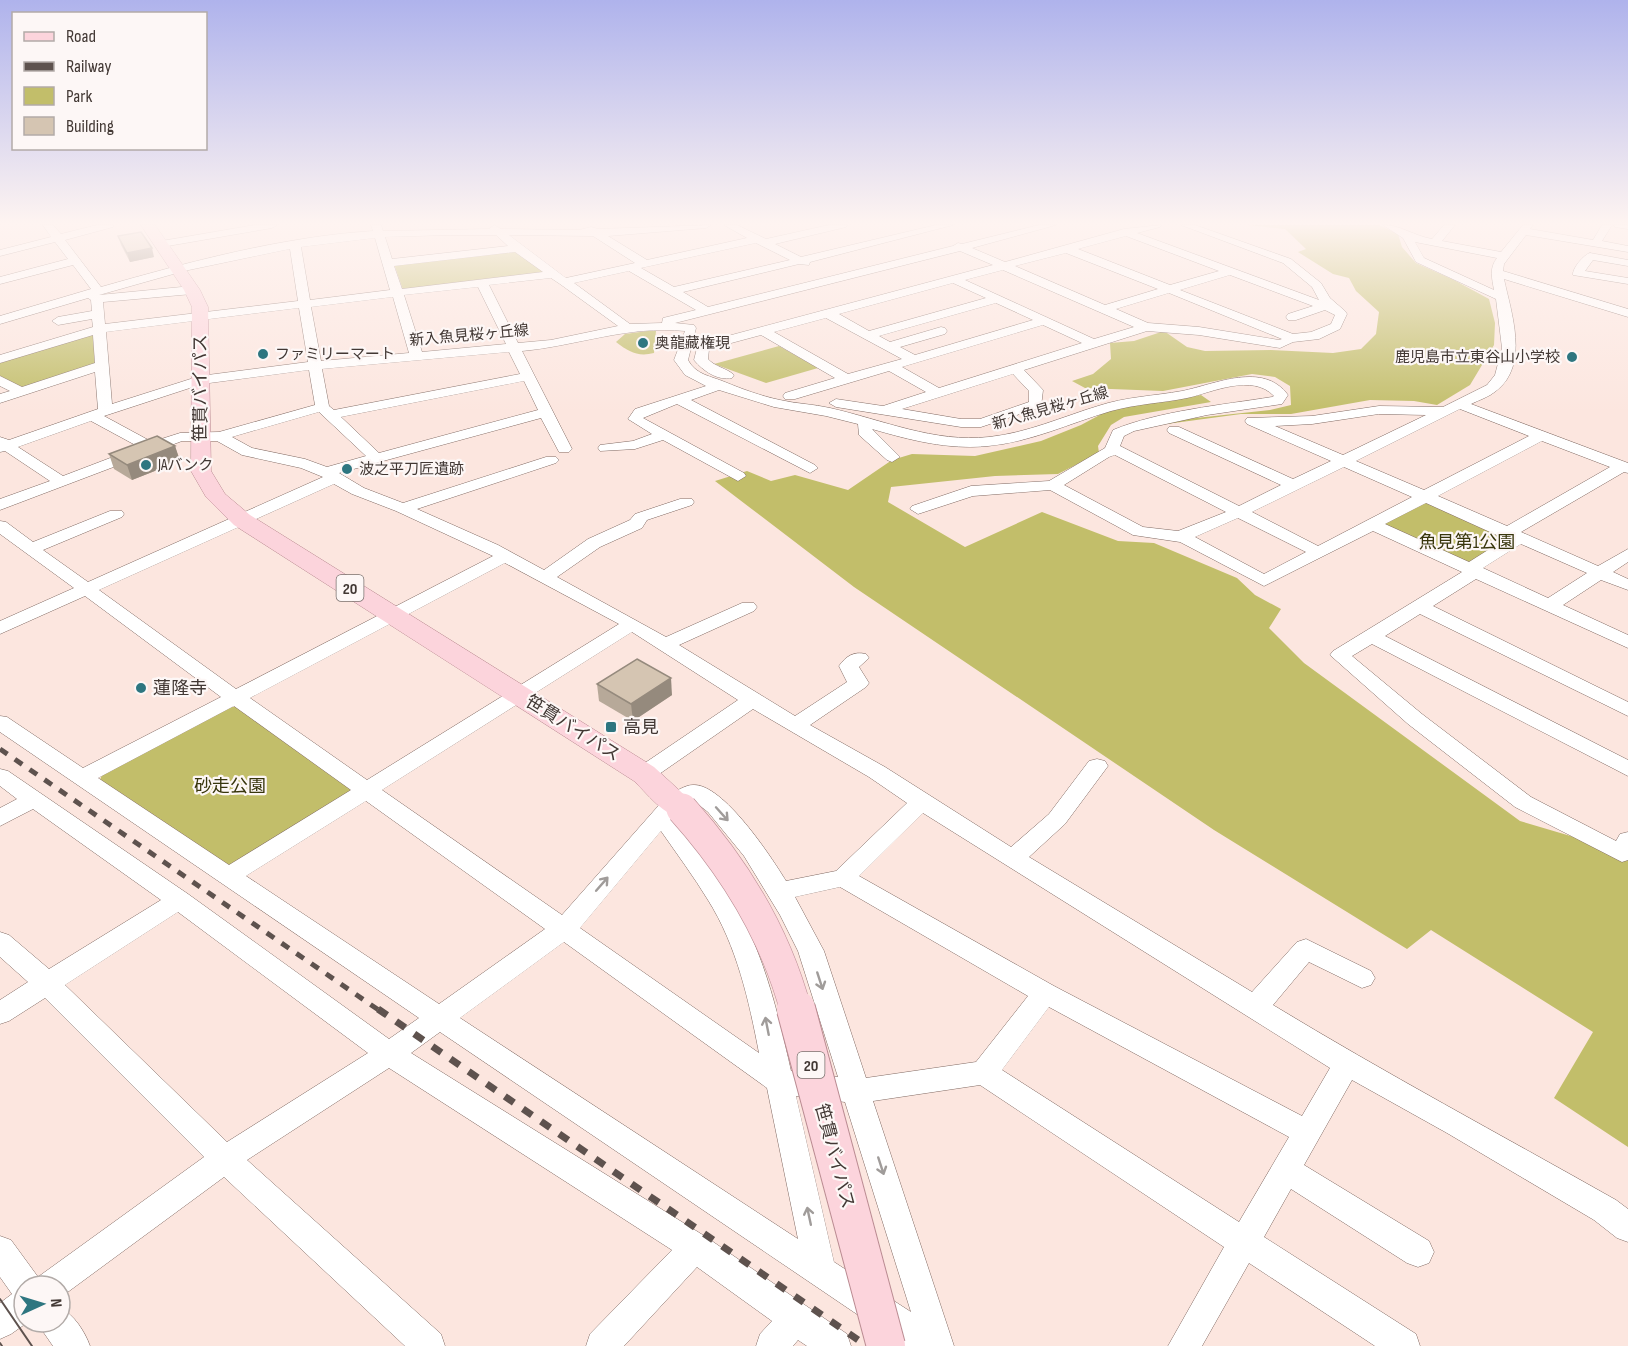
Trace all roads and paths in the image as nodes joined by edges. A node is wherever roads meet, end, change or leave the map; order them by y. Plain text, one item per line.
1 (90, 288) edge
2 (109, 288) edge
3 (303, 288) edge
4 (394, 288) edge
5 (441, 288) edge
6 (484, 288) edge
7 (572, 288) edge
8 (667, 288) edge
9 (686, 288) edge
10 (803, 288) edge
11 (854, 288) edge
12 (922, 288) edge
13 (973, 288) edge
14 (1055, 288) edge
15 (1166, 288) edge
16 (1173, 288) edge
17 (1276, 288) edge
18 (1319, 288) edge
19 (1481, 288) edge
20 (1501, 288) edge
21 (1562, 288) edge
22 (1169, 289) junction
23 (192, 290) joint
24 (673, 291) junction
25 (93, 293) junction
26 (396, 293) junction
27 (1501, 297) junction
28 (997, 299) junction
29 (878, 300) junction
30 (306, 305) junction
31 (1331, 308) junction
32 (1104, 309) junction
33 (4, 311) edge
34 (708, 312) junction
35 (827, 313) junction
36 (1628, 313) edge
37 (97, 314) junction
38 (201, 316) junction
39 (1292, 317) dead end
40 (0, 320) edge
41 (58, 321) dead end
42 (1043, 321) junction
43 (1146, 327) junction
44 (628, 328) junction
45 (98, 329) junction
46 (763, 330) junction
47 (941, 330) dead end
48 (1199, 331) junction
49 (868, 335) junction
50 (1292, 338) junction
51 (1092, 343) junction
52 (889, 346) junction
53 (514, 347) junction
54 (684, 347) junction
55 (703, 347) junction
56 (1220, 350) dead end
57 (417, 356) junction
58 (0, 359) edge
59 (913, 359) junction
60 (102, 365) junction
61 (316, 365) junction
62 (890, 366) junction
63 (1015, 368) junction
64 (528, 376) junction
65 (846, 379) junction
66 (0, 380) edge
67 (200, 380) junction
68 (722, 385) junction
69 (21, 392) junction
70 (937, 393) junction
71 (790, 396) junction
72 (0, 399) edge
73 (678, 399) junction
74 (1454, 408) junction
75 (327, 411) junction
76 (882, 411) junction
77 (546, 412) junction
78 (99, 413) junction
79 (1252, 421) junction
80 (865, 423) junction
81 (1174, 430) junction
82 (664, 435) junction
83 (1542, 435) junction
84 (210, 436) junction
85 (2, 445) edge
86 (1114, 446) junction
87 (152, 448) junction
88 (605, 448) dead end
89 (564, 449) dead end
90 (892, 457) dead end
91 (376, 459) junction
92 (551, 460) dead end
93 (1343, 461) junction
94 (1625, 467) edge
95 (810, 468) dead end
96 (331, 474) junction
97 (738, 476) dead end
98 (62, 482) junction
99 (1053, 485) junction
100 (1293, 485) junction
101 (1424, 497) junction
102 (686, 502) dead end
103 (0, 506) edge
104 (402, 508) junction
105 (918, 509) dead end
106 (1237, 513) junction
107 (116, 514) dead end
108 (242, 520) junction
109 (1372, 524) junction
110 (0, 526) edge
111 (1513, 536) junction
112 (1179, 537) junction
113 (30, 549) junction
114 (1316, 551) junction
115 (1628, 554) edge
116 (506, 556) junction
117 (1472, 571) junction
118 (1599, 573) junction
119 (545, 577) junction
120 (1628, 585) edge
121 (86, 589) junction
122 (1419, 606) junction
123 (1549, 606) junction
124 (748, 607) dead end
125 (393, 615) junction
126 (632, 624) junction
127 (0, 628) edge
128 (1371, 636) junction
129 (1628, 642) edge
130 (666, 645) junction
131 (859, 658) dead end
132 (520, 694) junction
133 (236, 698) junction
134 (752, 700) junction
135 (1628, 710) edge
136 (0, 722) edge
137 (796, 725) junction
138 (1097, 766) dead end
139 (1628, 769) edge
140 (644, 774) junction
141 (0, 776) edge
142 (83, 777) junction
143 (367, 790) junction
144 (32, 800) junction
145 (921, 802) junction
146 (678, 805) junction
147 (0, 818) edge
148 (1628, 840) edge
149 (1013, 858) junction
150 (230, 876) junction
151 (843, 878) junction
152 (781, 891) junction
153 (179, 900) junction
154 (564, 928) junction
155 (0, 942) edge
156 (1362, 978) dead end
157 (48, 984) junction
158 (1045, 993) junction
159 (1255, 1007) junction
160 (0, 1013) edge
161 (439, 1018) junction
162 (388, 1054) junction
163 (1347, 1064) junction
164 (984, 1073) junction
165 (780, 1082) junction
166 (857, 1091) junction
167 (1308, 1133) junction
168 (225, 1159) junction
169 (1286, 1170) junction
170 (1628, 1228) edge
171 (1245, 1242) junction
172 (695, 1247) junction
173 (0, 1251) edge
174 (1418, 1252) dead end
175 (821, 1273) junction
176 (17, 1274) edge
177 (67, 1274) edge
178 (795, 1318) junction
179 (64, 1334) edge
180 (74, 1346) edge
181 (429, 1346) edge
182 (602, 1346) edge
183 (772, 1346) edge
184 (835, 1346) edge
185 (886, 1346) edge
186 (933, 1346) edge
187 (938, 1346) edge
188 (1184, 1346) edge
189 (1404, 1346) edge

1 - 25 street
2 - 25 street
3 - 30 street
4 - 26 street
5 - 26 street
6 - 53 street
7 - 44 street
8 - 24 street
9 - 24 street
10 - 34 street
11 - 29 street
12 - 29 street
13 - 28 street
14 - 32 street
15 - 22 street
16 - 22 street
17 - 31 street
18 - 31 street
19 - 27 street
20 - 27 street
21 - 36 street
22 - 32 street
22 - 50 street
23 - 25 street
23 - 38 main road, 笹貫バイパス / 20
24 - 34 street
25 - 33 street
25 - 37 street
25 - 40 street
26 - 30 street
26 - 57 street
27 - 74 street
28 - 42 street
28 - 49 street
29 - 35 street
30 - 38 street
30 - 61 street
31 - 39 street
31 - 50 street
32 - 43 street
34 - 44 street
35 - 46 street
35 - 49 street
37 - 41 street
37 - 45 street
38 - 45 street
38 - 67 main road, 笹貫バイパス / 20
42 - 51 street
42 - 59 street
43 - 48 street
43 - 51 street
44 - 53 street, 新入魚見桜ヶ丘線
44 - 54 street, 新入魚見桜ヶ丘線
45 - 58 street
45 - 60 street
46 - 55 street
46 - 65 street
47 - 52 street
48 - 50 street
48 - 56 street
49 - 52 street
51 - 63 street
52 - 59 street
53 - 57 street, 新入魚見桜ヶ丘線
53 - 64 street
54 - 55 street
54 - 68 street, 新入魚見桜ヶ丘線
55 - 71 street
57 - 61 street, 新入魚見桜ヶ丘線
59 - 62 street
60 - 69 street
60 - 78 street
61 - 67 street, 新入魚見桜ヶ丘線
61 - 75 street
62 - 65 street
62 - 70 street
63 - 70 street
63 - 76 street
64 - 75 street
64 - 77 street
65 - 71 street
66 - 69 street
67 - 78 street, 新入魚見桜ヶ丘線
67 - 84 main road, 笹貫バイパス / 20
68 - 73 street
68 - 80 street, 新入魚見桜ヶ丘線
69 - 72 street
70 - 76 street
71 - 76 street
73 - 82 street
73 - 95 street
74 - 79 street
74 - 83 street
74 - 93 street
75 - 84 street
75 - 91 street
77 - 89 street
77 - 91 street
78 - 85 street, 新入魚見桜ヶ丘線
78 - 87 street
79 - 81 street
79 - 93 street
80 - 86 street, 新入魚見桜ヶ丘線
80 - 90 street
81 - 86 street
81 - 100 street
82 - 88 street
82 - 97 street
83 - 94 street
83 - 101 street
84 - 87 street
84 - 96 street
84 - 108 main road, 笹貫バイパス / 20
85 - 98 street
86 - 99 street
86 - 106 street
87 - 98 street
91 - 96 street
92 - 104 street
93 - 100 street
93 - 101 street
94 - 111 street
96 - 104 street
96 - 108 street
98 - 103 street
99 - 105 street
99 - 112 street
100 - 106 street
101 - 109 street
101 - 111 street
102 - 119 street
104 - 116 street
106 - 112 street
106 - 114 street
107 - 113 street
108 - 121 street
108 - 125 main road, 笹貫バイパス / 20
109 - 114 street
109 - 117 street
110 - 113 street
111 - 117 street
111 - 118 street
112 - 114 street
113 - 121 street
115 - 118 street
116 - 119 street
116 - 125 street
117 - 122 street
117 - 123 street
118 - 120 street
118 - 123 street
119 - 126 street
121 - 127 street
121 - 133 street
122 - 128 street
122 - 135 street
123 - 129 street
124 - 130 street
125 - 132 main road, 笹貫バイパス / 20
125 - 133 street
126 - 130 street
126 - 132 street
128 - 139 street
128 - 148 street
130 - 134 street
131 - 137 street
132 - 140 main road, 笹貫バイパス / 20
132 - 143 street
133 - 142 street
133 - 143 street
134 - 137 street
134 - 140 street
136 - 142 street
137 - 145 street
138 - 149 street
140 - 146 main road, 笹貫バイパス / 20
141 - 144 street
142 - 150 street
143 - 150 street
143 - 154 street
144 - 147 street
144 - 153 street
145 - 149 street
145 - 151 street
146 -> 152 street
154 -> 146 street
165 -> 146 street
146 - 185 main road, 笹貫バイパス / 20, bridge
149 - 159 street
150 - 161 street
151 - 152 street
151 - 158 street
152 -> 166 street
153 - 157 street
153 - 162 street
154 - 161 street
154 - 165 street
155 - 157 street
156 - 159 street
157 - 160 street
157 - 168 street
158 - 164 street
158 - 167 street
159 - 163 street
161 - 162 street
161 - 175 street
162 - 168 street
162 - 172 street
163 - 167 street
163 - 170 street
164 - 166 street
164 - 171 street
165 - 166 street
175 -> 165 street
166 -> 187 street
167 - 169 street
168 - 177 street
168 - 181 street
169 - 171 street
169 - 174 street
171 - 188 street
171 - 189 street
172 - 178 street
172 - 182 street
173 - 176 street
175 - 186 street
178 - 183 street
178 - 184 street
179 - 180 street

